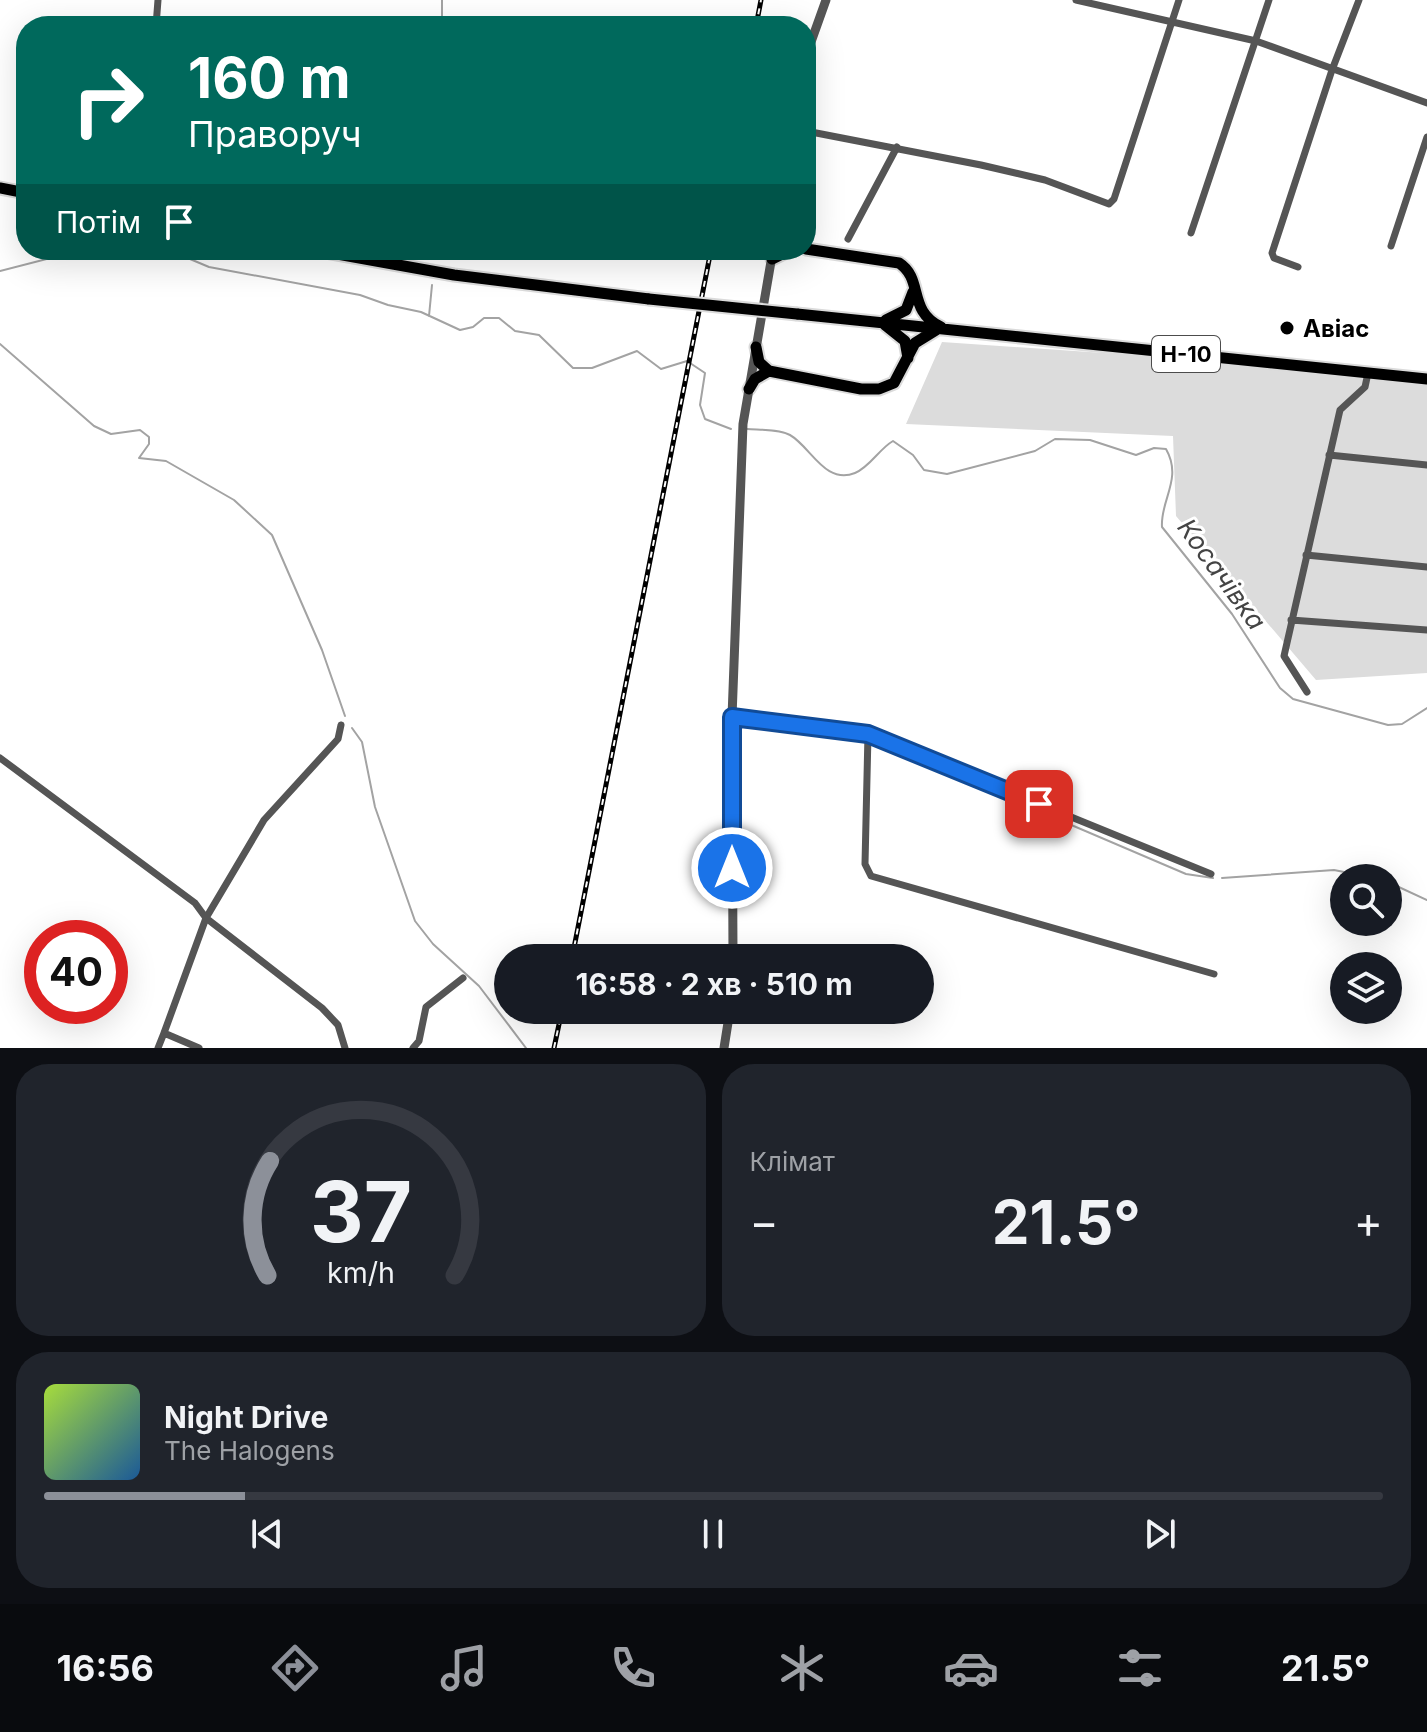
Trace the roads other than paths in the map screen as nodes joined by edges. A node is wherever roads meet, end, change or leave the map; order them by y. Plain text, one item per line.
1 (826, 0) edge
2 (1076, 0) edge
3 (1179, 0) edge
4 (1269, 0) edge
5 (1359, 0) edge
6 (1172, 19) junction
7 (816, 28) edge
8 (1256, 41) junction
9 (1332, 70) junction
10 (1427, 103) edge
11 (816, 133) edge
12 (1427, 137) edge
13 (897, 147) junction
14 (1191, 233) dead end
15 (848, 239) dead end
16 (1391, 246) dead end
17 (816, 250) edge
18 (371, 260) edge
19 (771, 260) edge
20 (1298, 267) dead end
21 (912, 279) junction
22 (879, 322) junction
23 (944, 329) junction
24 (756, 347) junction
25 (908, 358) junction
26 (769, 371) junction
27 (1368, 373) junction
28 (1427, 379) edge
29 (749, 389) junction
30 (1329, 455) junction
31 (1427, 465) edge
32 (1306, 555) junction
33 (1427, 567) edge
34 (1291, 620) junction
35 (1427, 630) edge
36 (1307, 692) dead end
37 (732, 717) junction
38 (341, 725) dead end
39 (868, 734) junction
40 (0, 758) edge
41 (1211, 874) dead end
42 (206, 918) junction
43 (733, 944) edge
44 (1214, 974) dead end
45 (463, 978) dead end
46 (728, 1024) edge
47 (164, 1033) junction
48 (158, 1048) edge
49 (199, 1048) edge
50 (345, 1048) edge
51 (413, 1048) edge
52 (724, 1048) edge

1 - 7 street
2 - 6 street
3 - 6 street
4 - 8 street
5 - 9 street
6 - 8 street
6 - 13 street
8 - 9 street
8 - 14 street
9 - 10 street
9 - 20 street
11 - 13 street
12 - 16 street
13 - 15 street
17 - 21 main road
18 - 22 main road, Н-10, bridge
19 - 24 street
21 - 22 main road
21 - 23 main road
22 - 23 main road, Н-10
22 - 25 main road
23 - 25 main road
23 - 27 main road, Н-10
24 - 26 main road
24 - 29 street
25 - 26 main road
26 - 29 main road
27 - 28 main road, Н-10
27 - 30 street
29 - 37 street
30 - 31 street
30 - 32 street
32 - 33 street
32 - 34 street
34 - 35 street
34 - 36 street
37 - 39 street
37 - 43 street
38 - 42 street
39 - 41 street
39 - 44 street
40 - 42 street
42 - 47 street
42 - 50 street
45 - 51 street
46 - 52 street
47 - 48 street
47 - 49 street

